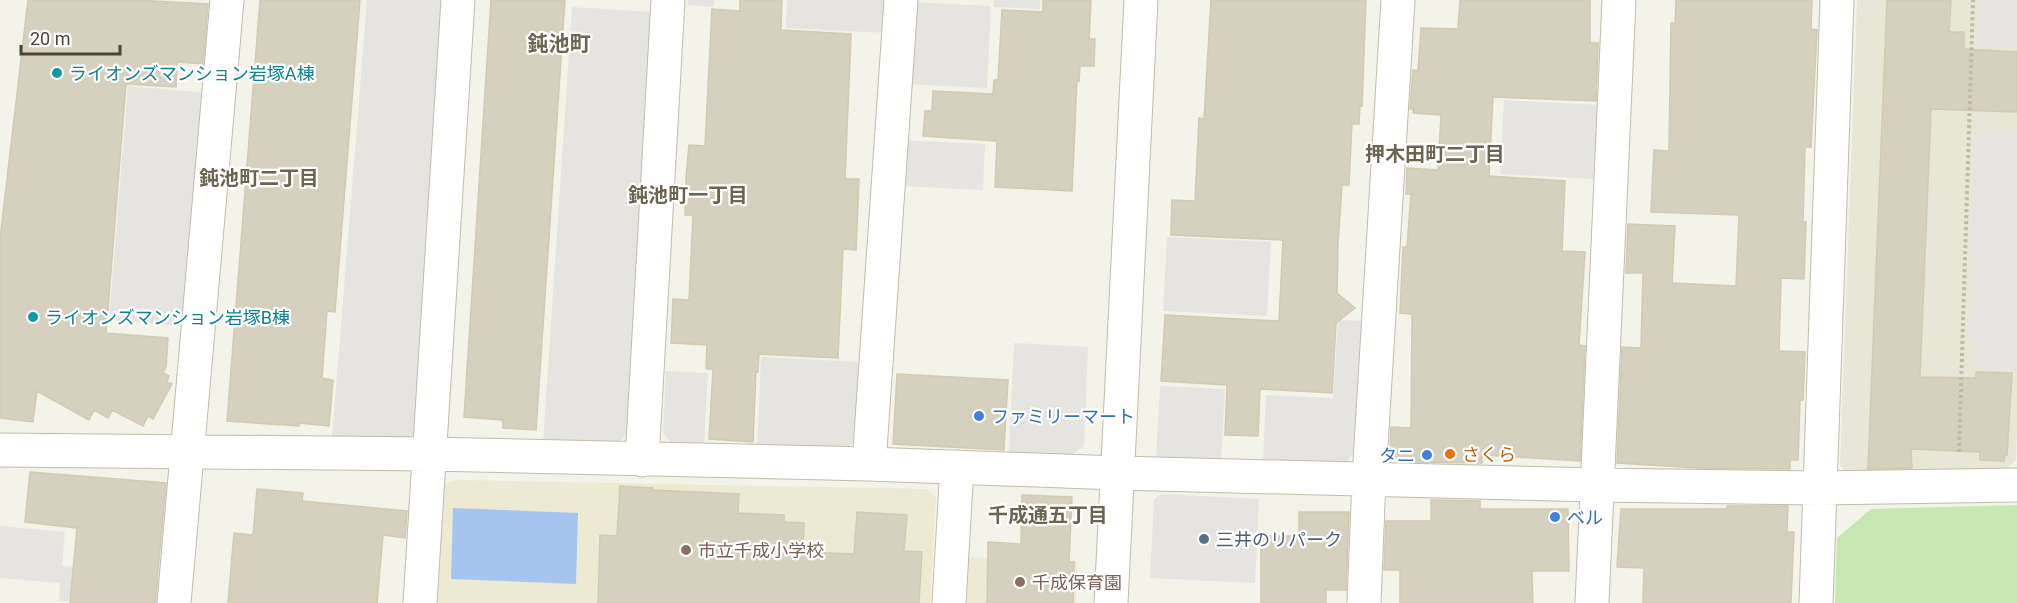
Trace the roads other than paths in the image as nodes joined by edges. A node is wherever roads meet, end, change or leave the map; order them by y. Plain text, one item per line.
1 (227, 0) edge
2 (458, 0) edge
3 (668, 0) edge
4 (901, 0) edge
5 (1141, 0) edge
6 (1398, 0) edge
7 (1619, 0) edge
8 (1837, 0) edge
9 (0, 450) edge
10 (187, 450) junction
11 (430, 454) junction
12 (642, 460) junction
13 (869, 464) junction
14 (957, 467) junction
15 (1117, 473) junction
16 (1369, 479) junction
17 (1596, 485) junction
18 (2017, 485) edge
19 (1820, 488) junction
20 (174, 603) edge
21 (420, 603) edge
22 (950, 603) edge
23 (1111, 603) edge
24 (1364, 603) edge
25 (1592, 603) edge
26 (1816, 603) edge

1 - 10 street
2 - 11 street
3 - 12 street
4 - 13 street
5 - 15 street
6 - 16 street
7 - 17 street
8 - 19 street
9 - 10 street
10 - 11 street
10 - 20 street
11 - 12 street
11 - 21 street
12 - 13 street
13 - 14 street
14 - 15 street
14 - 22 street
15 - 16 street
15 - 23 street
16 - 17 street
16 - 24 street
17 - 19 street
17 - 25 street
18 - 19 street
19 - 26 street

